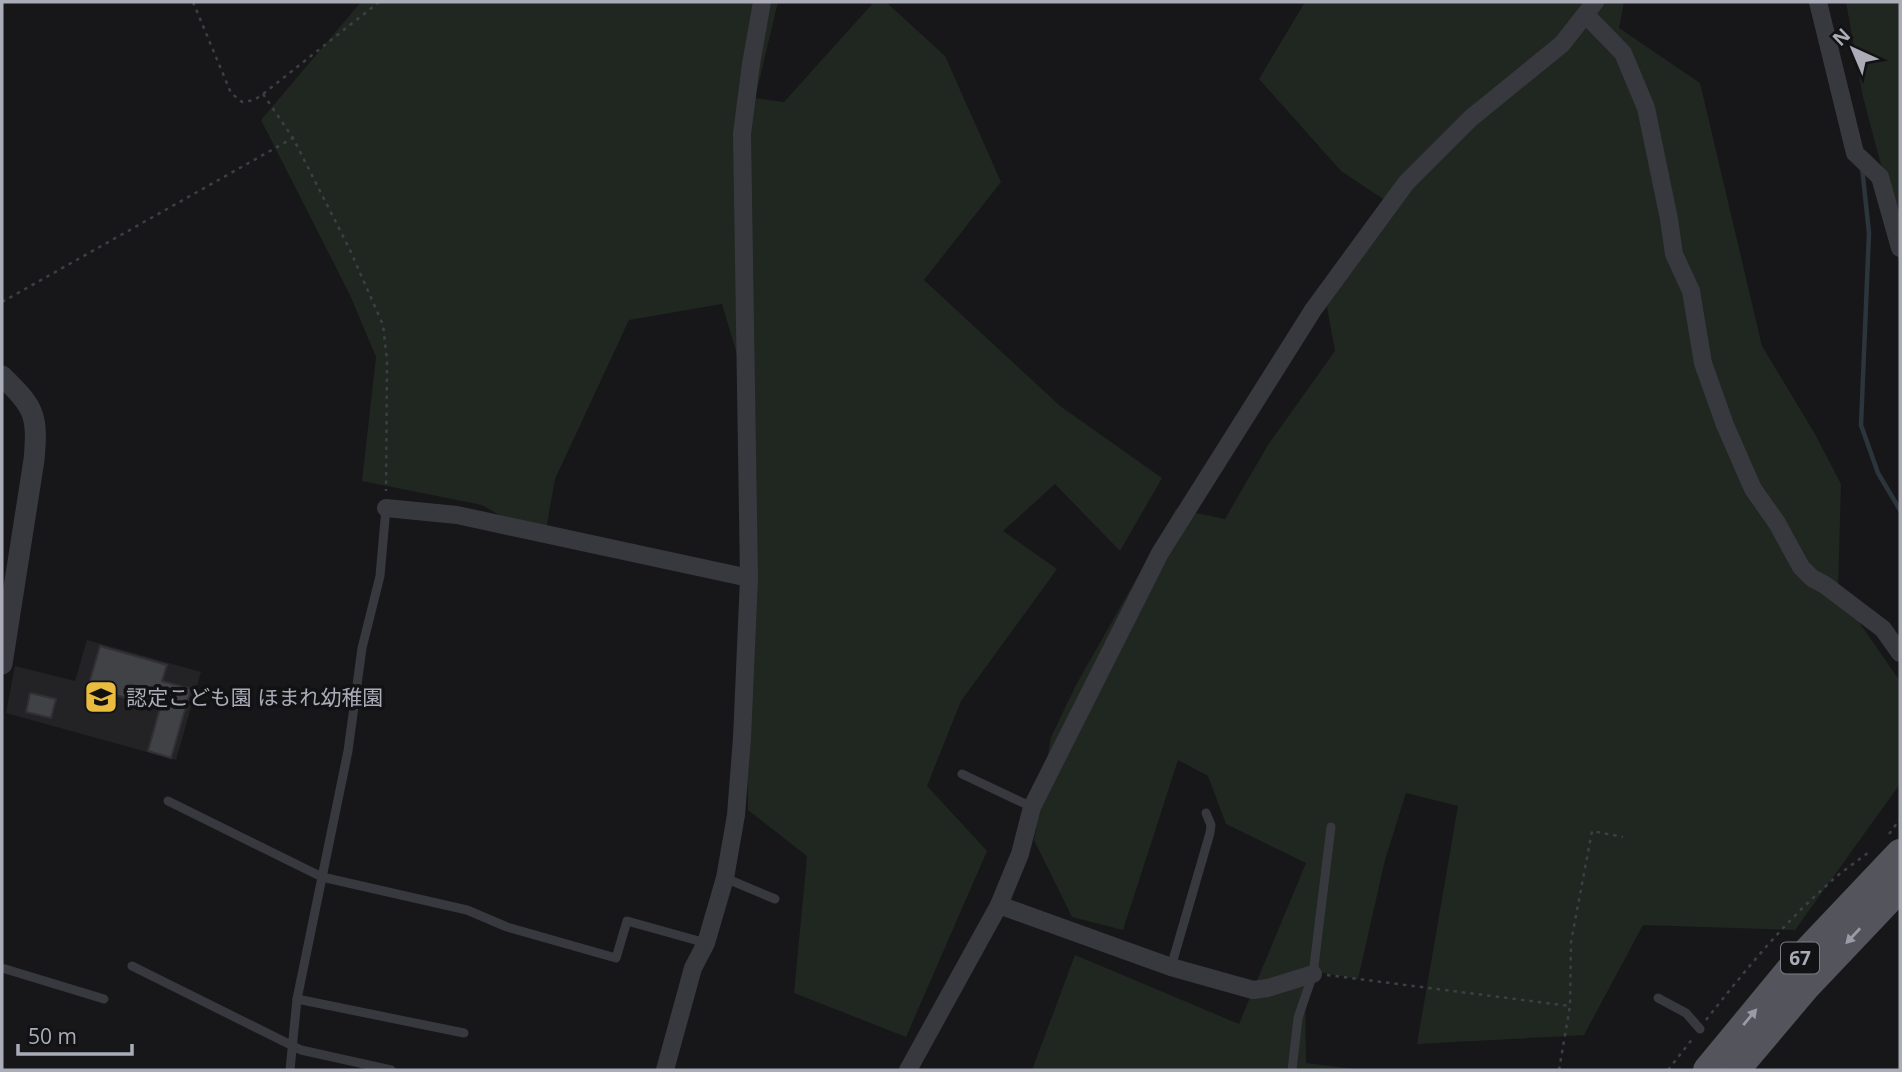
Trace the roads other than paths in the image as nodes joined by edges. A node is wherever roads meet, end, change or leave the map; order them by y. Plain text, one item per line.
1 (762, 2) edge
2 (1818, 2) edge
3 (1591, 8) edge
4 (1900, 248) edge
5 (2, 376) edge
6 (386, 508) joint
7 (750, 578) junction
8 (1900, 653) edge
9 (2, 664) edge
10 (962, 774) dead end
11 (168, 801) dead end
12 (1032, 807) junction
13 (1206, 813) dead end
14 (1331, 827) dead end
15 (1886, 848) edge
16 (322, 877) junction
17 (724, 878) junction
18 (1900, 888) edge
19 (775, 899) dead end
20 (999, 905) junction
21 (706, 943) junction
22 (132, 965) dead end
23 (1171, 967) junction
24 (2, 968) edge
25 (1313, 974) junction
26 (104, 999) dead end
27 (297, 999) junction
28 (1658, 999) dead end
29 (1700, 1029) road end
30 (464, 1033) dead end
31 (291, 1045) junction
32 (290, 1070) edge
33 (391, 1070) edge
34 (665, 1070) edge
35 (908, 1070) edge
36 (1292, 1070) edge
37 (1707, 1070) edge
38 (1736, 1070) edge

1 - 7 street
2 - 4 street
3 - 8 street
3 - 12 street
5 - 9 street
6 - 7 street
6 - 16 lane
7 - 17 street
10 - 12 lane
11 - 16 lane
12 - 20 street
13 - 23 lane
14 - 25 lane
37 -> 15 main road, 67
16 - 21 lane
16 - 27 lane
17 - 19 lane
17 - 21 street
18 -> 38 main road, 67
20 - 23 street
20 - 35 street
21 - 34 street
22 - 31 lane
23 - 25 street
24 - 26 lane
25 - 36 lane
27 - 30 lane
27 - 31 lane
28 - 29 lane
31 - 32 lane
31 - 33 lane

